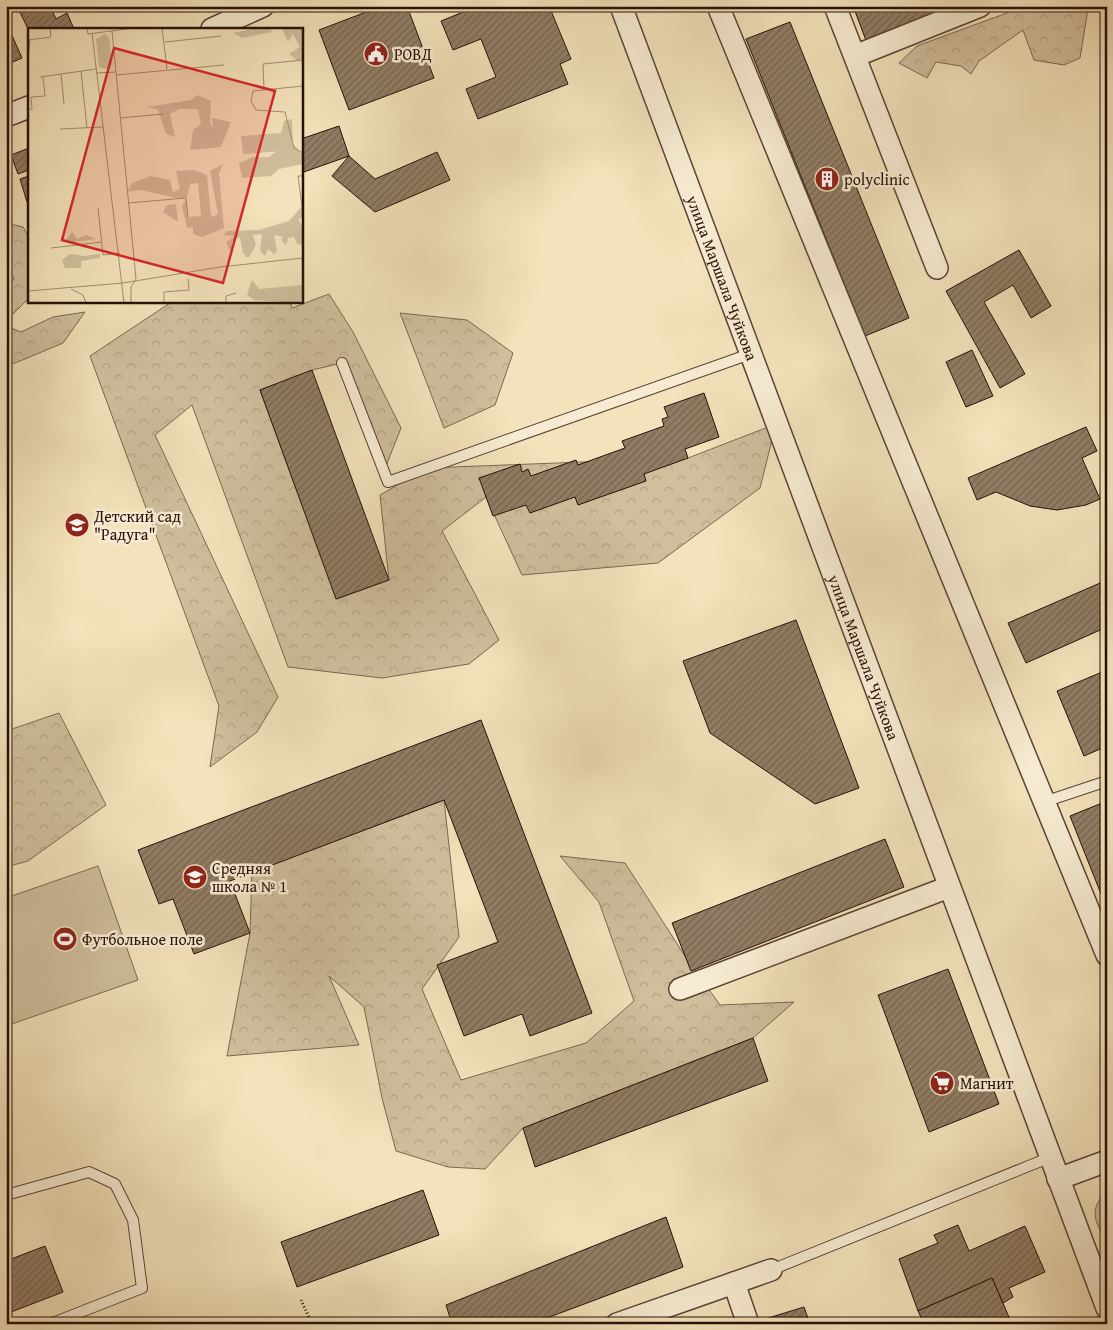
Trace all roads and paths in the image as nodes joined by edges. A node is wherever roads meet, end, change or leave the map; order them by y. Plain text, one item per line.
1 (264, 6) edge
2 (621, 6) edge
3 (835, 6) edge
4 (980, 6) edge
5 (725, 9) edge
6 (214, 28) edge
7 (856, 56) junction
8 (28, 107) edge
9 (6, 116) edge
10 (937, 268) dead end
11 (750, 354) junction
12 (342, 363) dead end
13 (1107, 781) edge
14 (1044, 802) junction
15 (949, 888) junction
16 (1107, 955) edge
17 (680, 990) dead end
18 (1051, 1157) junction
19 (1107, 1161) edge
20 (1058, 1179) junction
21 (6, 1194) edge
22 (771, 1270) joint
23 (734, 1283) junction
24 (301, 1300) dead end
25 (1107, 1308) edge
26 (70, 1320) edge
27 (50, 1324) edge
28 (312, 1324) edge
29 (617, 1324) edge
30 (748, 1324) edge

1 - 6 street
2 - 11 street, улица Маршала Чуйкова
3 - 7 street
4 - 7 street
5 - 14 street
7 - 10 street
8 - 9 street
11 - 12 lane
11 - 15 street, улица Маршала Чуйкова
13 - 14 lane
14 - 16 street
15 - 17 street
15 - 18 street, улица Маршала Чуйкова
18 - 20 street, улица Маршала Чуйкова
18 - 22 lane
19 - 20 street
20 - 25 street, улица Маршала Чуйкова
21 - 26 lane
22 - 23 street
23 - 29 street
23 - 30 street
24 - 28 path
26 - 27 lane

